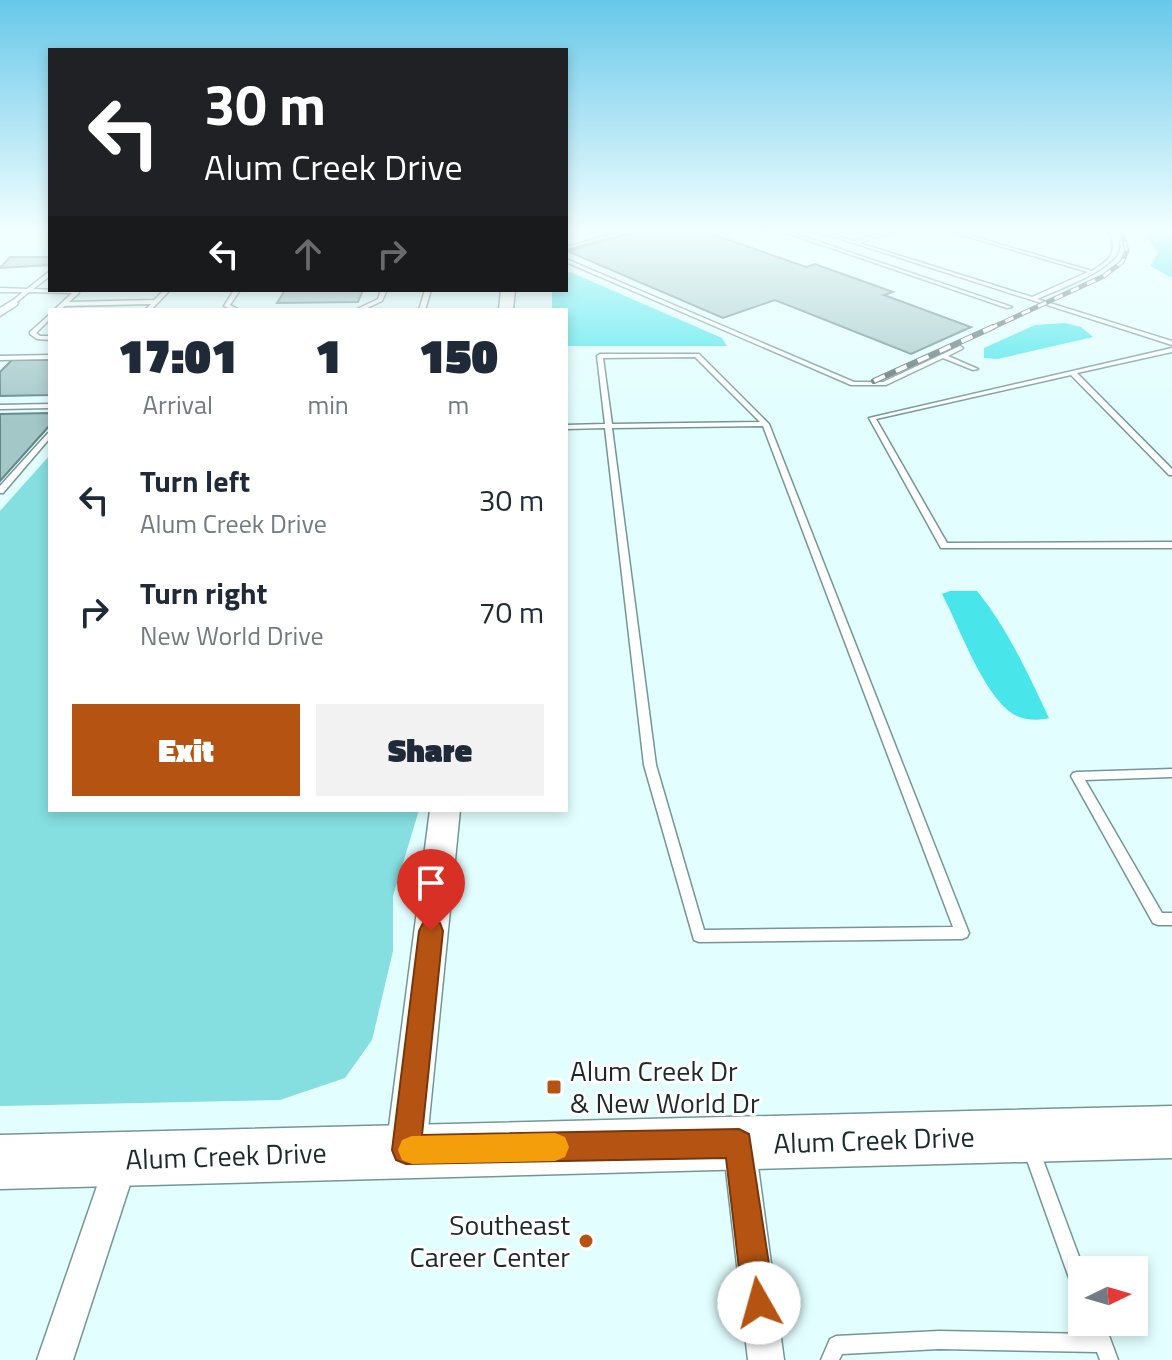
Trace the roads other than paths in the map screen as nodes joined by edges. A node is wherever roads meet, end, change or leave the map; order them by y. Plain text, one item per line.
1 (24, 293) edge
2 (75, 293) edge
3 (164, 293) edge
4 (235, 293) edge
5 (383, 293) edge
6 (643, 293) edge
7 (969, 293) edge
8 (1020, 293) edge
9 (1044, 293) edge
10 (1034, 298) junction
11 (156, 302) junction
12 (13, 303) joint
13 (64, 304) junction
14 (1009, 307) dead end
15 (59, 308) edge
16 (150, 308) edge
17 (232, 308) edge
18 (362, 308) edge
19 (0, 313) edge
20 (48, 318) edge
21 (48, 338) edge
22 (1172, 343) edge
23 (960, 348) dead end
24 (1172, 350) edge
25 (943, 356) junction
26 (48, 357) edge
27 (0, 358) edge
28 (975, 369) dead end
29 (1072, 372) junction
30 (48, 406) edge
31 (0, 407) edge
32 (766, 424) junction
33 (568, 427) edge
34 (610, 427) junction
35 (48, 436) edge
36 (1172, 473) edge
37 (0, 491) edge
38 (1172, 545) edge
39 (1172, 773) edge
40 (445, 812) edge
41 (1172, 919) edge
42 (1172, 1132) edge
43 (1026, 1136) junction
44 (739, 1144) junction
45 (406, 1150) junction
46 (123, 1159) junction
47 (0, 1162) edge
48 (1070, 1256) edge
49 (1106, 1352) edge
50 (55, 1360) edge
51 (766, 1360) edge
52 (830, 1360) edge

1 - 12 lane
2 - 13 lane
3 - 11 lane
4 - 17 lane
5 - 18 lane
6 - 25 lane
7 - 14 lane
8 - 10 lane
9 - 10 lane
10 - 22 lane
11 - 13 lane
11 - 16 lane
12 - 19 street
13 - 15 lane
20 - 21 lane
23 - 25 lane
24 - 29 lane
25 - 28 lane
26 - 27 lane
29 - 36 lane
29 - 38 lane
30 - 31 lane
32 - 34 lane
32 - 34 lane
32 - 34 lane
33 - 34 lane
35 - 37 lane
39 - 41 lane
40 - 45 street
42 - 43 main road, Alum Creek Drive
43 - 44 main road, Alum Creek Drive
43 - 48 lane
44 - 45 main road, Alum Creek Drive
44 - 51 street
45 - 46 main road, Alum Creek Drive
46 - 47 main road, Alum Creek Drive
46 - 50 street
49 - 52 lane

